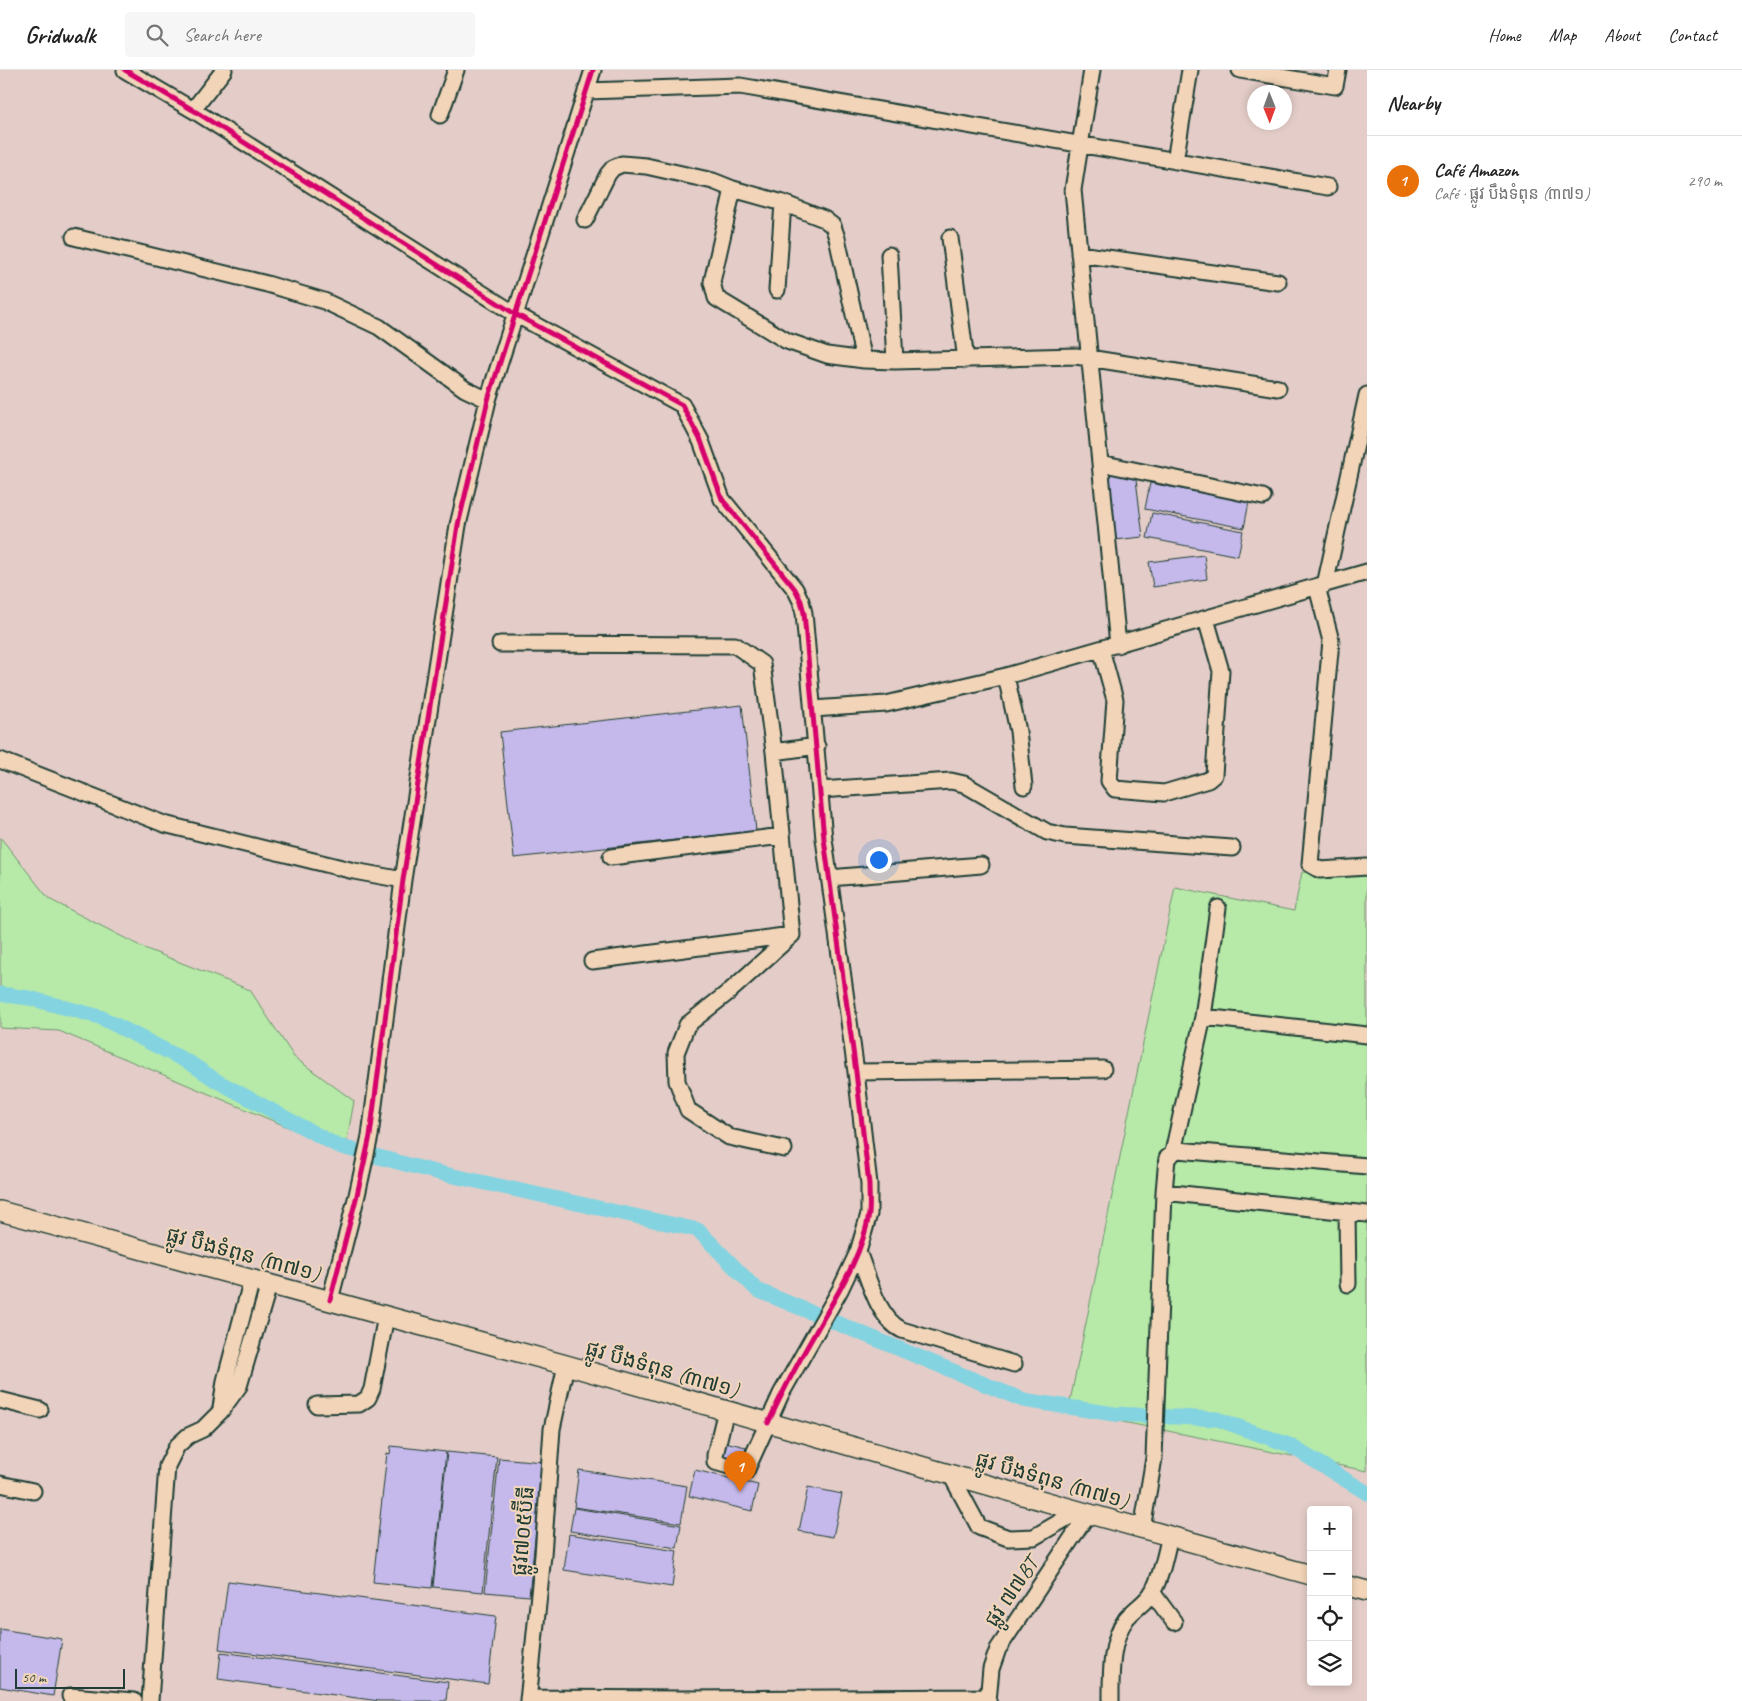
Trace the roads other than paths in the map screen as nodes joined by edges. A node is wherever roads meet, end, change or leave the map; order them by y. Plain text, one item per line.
1 (125, 70) edge
2 (224, 70) edge
3 (456, 70) edge
4 (593, 70) edge
5 (1092, 70) edge
6 (1190, 70) edge
7 (1240, 70) edge
8 (1338, 70) edge
9 (586, 91) junction
10 (193, 110) junction
11 (440, 115) dead end
12 (1079, 144) junction
13 (1175, 161) junction
14 (1328, 187) dead end
15 (733, 189) junction
16 (782, 203) junction
17 (585, 220) dead end
18 (74, 237) dead end
19 (950, 238) dead end
20 (1079, 254) junction
21 (889, 255) dead end
22 (1278, 282) dead end
23 (777, 290) dead end
24 (515, 314) junction
25 (1090, 358) junction
26 (864, 360) junction
27 (966, 360) junction
28 (895, 361) junction
29 (1278, 388) dead end
30 (1367, 395) edge
31 (488, 400) junction
32 (1100, 463) junction
33 (1263, 498) dead end
34 (1367, 572) edge
35 (1321, 586) junction
36 (1206, 619) junction
37 (500, 644) dead end
38 (1118, 645) junction
39 (1101, 649) junction
40 (1006, 676) junction
41 (813, 709) junction
42 (817, 746) junction
43 (774, 752) junction
44 (0, 760) edge
45 (1024, 786) dead end
46 (820, 790) junction
47 (782, 836) junction
48 (1232, 848) dead end
49 (611, 857) dead end
50 (981, 865) dead end
51 (1367, 866) edge
52 (830, 878) junction
53 (403, 880) junction
54 (1218, 908) dead end
55 (792, 935) junction
56 (592, 961) dead end
57 (1203, 1017) junction
58 (1367, 1035) edge
59 (1103, 1069) dead end
60 (856, 1072) junction
61 (784, 1149) dead end
62 (1172, 1152) junction
63 (1367, 1166) edge
64 (1164, 1192) junction
65 (0, 1211) edge
66 (1347, 1212) junction
67 (1367, 1214) edge
68 (858, 1252) junction
69 (260, 1282) junction
70 (1348, 1284) dead end
71 (330, 1300) junction
72 (386, 1316) junction
73 (1014, 1364) dead end
74 (566, 1365) junction
75 (0, 1400) edge
76 (317, 1405) dead end
77 (40, 1410) dead end
78 (726, 1410) junction
79 (768, 1423) junction
80 (951, 1475) junction
81 (0, 1484) edge
82 (33, 1491) dead end
83 (1084, 1512) junction
84 (1142, 1528) junction
85 (1170, 1536) junction
86 (1307, 1574) edge
87 (1352, 1587) edge
88 (1367, 1591) edge
89 (1152, 1592) junction
90 (1174, 1622) dead end
91 (70, 1696) dead end
92 (528, 1699) edge
93 (988, 1699) edge
94 (107, 1700) edge
95 (680, 1700) edge
96 (722, 1700) edge
97 (134, 1701) edge
98 (150, 1701) edge
99 (1111, 1701) edge

1 - 10 street
2 - 10 street
3 - 11 street
4 - 9 street
5 - 12 street
6 - 13 street
7 - 8 street
9 - 12 street
9 - 24 street
10 - 24 street
12 - 13 street
12 - 20 street
13 - 14 street
15 - 16 street
15 - 17 street
15 - 26 street
16 - 23 street
16 - 26 street
18 - 31 street
19 - 27 street
20 - 22 street
20 - 25 street
21 - 28 street
24 - 31 street
24 - 41 street
25 - 27 street
25 - 29 street
25 - 32 street
26 - 28 street
27 - 28 street
30 - 35 street
31 - 53 street
32 - 33 street
32 - 38 street
34 - 35 street
35 - 36 street
35 - 51 street
36 - 38 street
36 - 39 street
37 - 43 street
38 - 39 street
39 - 40 street
40 - 41 street
40 - 45 street
41 - 42 street
42 - 43 street
42 - 46 street
43 - 47 street
44 - 53 street
46 - 48 street
46 - 52 street
47 - 49 street
47 - 55 street
50 - 52 street
52 - 60 street
53 - 71 street
54 - 57 street
55 - 56 street
55 - 61 street
57 - 58 street
57 - 62 street
59 - 60 street
60 - 68 street
62 - 63 street
62 - 64 street
64 - 66 street
64 - 84 street
65 - 69 main road, ផ្លូវ បឹងទំពុន (៣៧១)
66 - 67 street
66 - 70 street
68 - 73 street
68 - 79 street
69 - 71 main road, ផ្លូវ បឹងទំពុន (៣៧១)
69 - 98 street
71 - 72 main road, ផ្លូវ បឹងទំពុន (៣៧១)
72 - 74 main road, ផ្លូវ បឹងទំពុន (៣៧១)
72 - 76 street
74 - 78 main road, ផ្លូវ បឹងទំពុន (៣៧១)
74 - 92 street, ផ្លូវ៧០៥ប៊ីធី
75 - 77 street
78 - 79 main road, ផ្លូវ បឹងទំពុន (៣៧១)
78 - 79 street
79 - 80 main road, ផ្លូវ បឹងទំពុន (៣៧១)
80 - 83 main road, ផ្លូវ បឹងទំពុន (៣៧១)
80 - 83 street
81 - 82 street
83 - 84 main road, ផ្លូវ បឹងទំពុន (៣៧១)
83 - 93 street, ផ្លូវ ៧៧BT
84 - 85 main road, ផ្លូវ បឹងទំពុន (៣៧១)
85 - 86 main road, ផ្លូវ បឹងទំពុន (៣៧១)
85 - 89 street
87 - 88 main road
89 - 90 street
89 - 99 street
91 - 94 street
92 - 95 street
93 - 96 street
94 - 97 street
95 - 96 street

